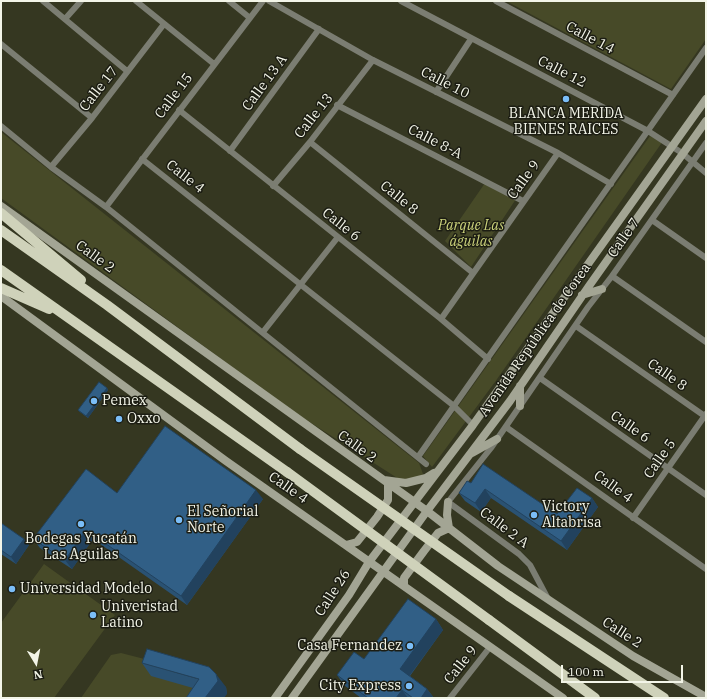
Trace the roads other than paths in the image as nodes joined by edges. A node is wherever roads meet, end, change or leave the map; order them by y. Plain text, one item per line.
1 (43, 1) edge
2 (81, 1) edge
3 (136, 1) edge
4 (229, 1) edge
5 (263, 1) edge
6 (269, 1) edge
7 (401, 1) edge
8 (496, 1) edge
9 (250, 18) junction
10 (64, 19) junction
11 (164, 24) junction
12 (319, 29) junction
13 (472, 39) junction
14 (1, 44) edge
15 (706, 48) edge
16 (373, 60) junction
17 (214, 64) junction
18 (127, 71) junction
19 (436, 92) junction
20 (673, 96) junction
21 (706, 99) edge
22 (337, 106) junction
23 (179, 110) junction
24 (92, 118) junction
25 (706, 121) edge
26 (1, 126) edge
27 (648, 131) junction
28 (310, 142) junction
29 (706, 143) edge
30 (672, 147) junction
31 (230, 152) junction
32 (682, 153) junction
33 (558, 154) junction
34 (142, 159) junction
35 (691, 163) junction
36 (51, 167) junction
37 (706, 173) edge
38 (611, 184) junction
39 (273, 186) junction
40 (523, 201) junction
41 (1, 206) edge
42 (106, 207) junction
43 (1, 213) edge
44 (652, 220) junction
45 (1, 230) edge
46 (338, 238) junction
47 (706, 258) edge
48 (1, 270) edge
49 (474, 273) junction
50 (612, 276) junction
51 (300, 284) junction
52 (1, 288) edge
53 (602, 289) junction
54 (582, 295) junction
55 (1, 296) edge
56 (107, 305) junction
57 (70, 318) junction
58 (441, 319) junction
59 (576, 326) junction
60 (263, 332) junction
61 (706, 342) edge
62 (488, 359) junction
63 (540, 378) junction
64 (520, 386) junction
65 (454, 406) junction
66 (520, 406) junction
67 (706, 416) edge
68 (473, 425) junction
69 (506, 427) junction
70 (497, 439) junction
71 (470, 454) junction
72 (418, 457) junction
73 (426, 464) dead end
74 (669, 469) junction
75 (439, 471) junction
76 (380, 479) junction
77 (388, 484) junction
78 (706, 494) edge
79 (414, 502) junction
80 (448, 502) junction
81 (427, 511) junction
82 (633, 518) junction
83 (449, 528) junction
84 (346, 545) junction
85 (369, 562) junction
86 (706, 569) edge
87 (384, 572) junction
88 (404, 585) junction
89 (549, 600) junction
90 (490, 647) junction
91 (706, 697) edge
92 (275, 698) edge
93 (292, 698) edge
94 (450, 698) edge
95 (563, 698) edge
96 (596, 698) edge
97 (664, 698) edge

1 - 10 street
2 - 10 street
3 - 11 street
4 - 9 street
5 - 9 street, Calle 15
6 - 12 street, Calle 10
7 - 13 street, Calle 12
8 - 20 street, Calle 14
9 - 17 street, Calle 15
10 - 18 street
11 - 17 street
11 - 18 street, Calle 17
12 - 16 street, Calle 10
12 - 31 street, Calle 13 A
13 - 19 street
13 - 27 street, Calle 12
14 - 24 street
15 - 20 street, Avenida República de Corea
16 - 19 street, Calle 10
16 - 22 street, Calle 13
17 - 23 street, Calle 15
18 - 24 street, Calle 17
19 - 33 street, Calle 10
20 - 27 street, Avenida República de Corea
21 - 30 main road, Avenida República de Corea
22 - 28 street, Calle 13
22 - 40 street, Calle 8-A
23 - 31 street, Calle 6
23 - 34 street, Calle 15
24 - 36 street, Calle 17
25 - 32 main road, Avenida República de Corea
26 - 36 street
27 - 30 street, Calle 12
27 - 38 street, Avenida República de Corea
28 - 39 street, Calle 13
28 - 49 street, Calle 8
29 - 35 street, Calle 7
30 - 32 street, Calle 12
30 - 68 main road, Avenida República de Corea
31 - 39 street, Calle 6
32 - 35 street, Calle 12
32 - 54 main road, Avenida República de Corea
33 - 38 street, Calle 10
33 - 40 street, Calle 9
34 - 42 street, Calle 15
34 - 51 street, Calle 4
35 - 37 street, Calle 12
35 - 44 street, Calle 7
36 - 42 street
38 - 62 street, Avenida República de Corea
39 - 46 street, Calle 6
40 - 49 street, Calle 9
41 - 76 main road, Calle 2
42 - 60 street
43 - 56 highway
44 - 47 street
44 - 50 street, Calle 7
45 - 56 highway
46 - 51 street
46 - 58 street, Calle 6
48 - 57 highway
49 - 58 street, Calle 9
50 - 53 street, Calle 7
50 - 61 street
51 - 60 street
51 - 65 street, Calle 4
52 - 57 highway
53 - 54 main road
53 - 59 street, Calle 7
54 - 64 main road, Avenida República de Corea
55 - 84 main road, Calle 4
56 - 97 highway, bridge
57 - 96 highway, bridge
58 - 62 street, Calle 6
59 - 63 street, Calle 7
59 - 67 street, Calle 8
60 - 72 street
62 - 65 street, Avenida República de Corea
63 - 66 street, Calle 7
63 - 74 street, Calle 6
64 - 66 main road
64 - 71 main road, Avenida República de Corea
65 - 68 street, Calle 4
65 - 72 street, Avenida República de Corea
66 - 69 street, Calle 7
67 - 74 street, Calle 5
68 - 75 main road, Avenida República de Corea
69 - 70 street, Calle 7
69 - 82 street, Calle 4
70 - 71 main road
70 - 80 street, Calle 7
71 - 81 main road, Avenida República de Corea
72 - 73 street
74 - 78 street, Calle 6
74 - 82 street, Calle 5
75 - 76 main road
75 - 79 main road, Avenida República de Corea
76 - 77 main road, Calle 2
77 - 79 main road, Calle 2
77 - 84 main road
79 - 81 main road, Calle 2
79 - 85 main road, Calle 26
80 - 83 main road
80 - 89 street, Calle 2 A
81 - 83 main road, Calle 2
81 - 87 main road, Avenida República de Corea
82 - 86 street, Calle 4
83 - 88 main road
83 - 89 main road, Calle 2
84 - 85 main road, Calle 4
85 - 87 main road, Calle 4
85 - 92 main road, Calle 26
87 - 88 main road, Calle 4
87 - 93 main road, Calle 26
88 - 90 main road, Calle 4
89 - 91 main road, Calle 2
90 - 94 street, Calle 9
90 - 95 main road, Calle 4

